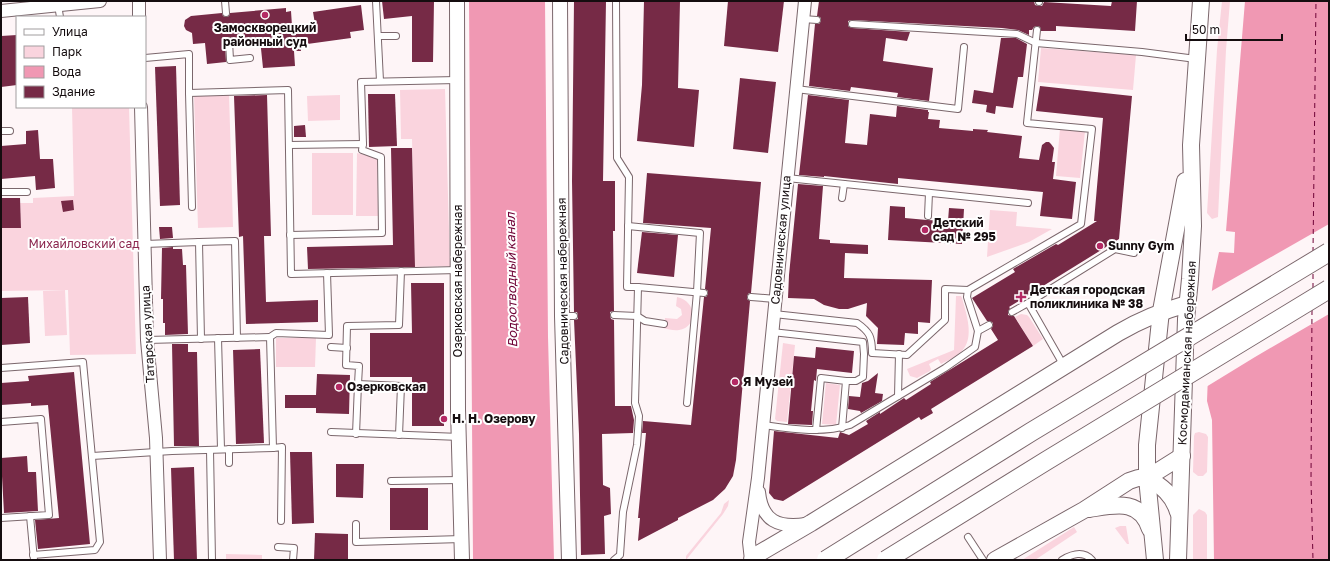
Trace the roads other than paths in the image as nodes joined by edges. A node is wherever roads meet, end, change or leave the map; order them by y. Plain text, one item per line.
1 (100, 1) edge
2 (139, 1) edge
3 (225, 1) edge
4 (376, 1) edge
5 (457, 1) edge
6 (560, 1) edge
7 (616, 1) edge
8 (805, 1) edge
9 (1201, 1) edge
10 (58, 8) edge
11 (1, 10) edge
12 (226, 13) dead end
13 (139, 16) edge
14 (803, 19) junction
15 (817, 20) dead end
16 (852, 24) dead end
17 (1037, 30) dead end
18 (378, 36) junction
19 (396, 36) dead end
20 (228, 41) dead end
21 (1036, 43) junction
22 (964, 47) dead end
23 (146, 58) edge
24 (250, 58) dead end
25 (1197, 59) junction
26 (458, 80) junction
27 (380, 81) junction
28 (796, 89) junction
29 (190, 92) junction
30 (141, 108) edge
31 (1, 131) edge
32 (10, 131) dead end
33 (363, 144) junction
34 (289, 145) junction
35 (1191, 145) junction
36 (787, 178) junction
37 (844, 184) junction
38 (1, 192) edge
39 (27, 192) dead end
40 (929, 193) junction
41 (842, 198) dead end
42 (1028, 203) dead end
43 (192, 207) dead end
44 (928, 216) dead end
45 (628, 226) junction
46 (290, 235) junction
47 (199, 242) junction
48 (145, 244) junction
49 (1329, 252) edge
50 (1134, 253) dead end
51 (458, 270) junction
52 (401, 271) junction
53 (327, 273) junction
54 (638, 287) junction
55 (1329, 289) edge
56 (968, 290) junction
57 (697, 292) junction
58 (704, 293) dead end
59 (751, 297) dead end
60 (776, 299) junction
61 (1028, 303) junction
62 (1187, 304) junction
63 (1161, 311) junction
64 (1012, 312) dead end
65 (774, 314) junction
66 (614, 315) dead end
67 (637, 316) junction
68 (664, 324) dead end
69 (989, 325) dead end
70 (978, 331) junction
71 (772, 332) junction
72 (270, 337) junction
73 (218, 338) junction
74 (237, 338) junction
75 (202, 339) junction
76 (147, 340) junction
77 (330, 347) dead end
78 (346, 348) junction
79 (899, 354) junction
80 (1, 368) edge
81 (1063, 368) junction
82 (92, 371) dead end
83 (84, 372) junction
84 (846, 381) junction
85 (358, 384) junction
86 (898, 396) junction
87 (687, 403) dead end
88 (1, 422) edge
89 (763, 425) junction
90 (842, 428) junction
91 (816, 430) junction
92 (331, 432) dead end
93 (356, 434) junction
94 (399, 436) junction
95 (460, 437) junction
96 (273, 448) junction
97 (221, 449) junction
98 (229, 449) junction
99 (210, 450) junction
100 (156, 452) junction
101 (92, 456) junction
102 (1182, 456) junction
103 (229, 463) dead end
104 (758, 478) junction
105 (1147, 478) junction
106 (461, 480) junction
107 (391, 481) dead end
108 (1084, 510) junction
109 (30, 516) junction
110 (1, 518) edge
111 (1180, 518) junction
112 (281, 521) dead end
113 (356, 524) dead end
114 (810, 524) junction
115 (968, 537) dead end
116 (462, 539) junction
117 (1154, 540) junction
118 (278, 547) dead end
119 (769, 548) junction
120 (33, 558) edge
121 (891, 558) edge
122 (160, 560) edge
123 (212, 560) edge
124 (293, 560) edge
125 (462, 560) edge
126 (569, 560) edge
127 (614, 560) edge
128 (751, 560) edge
129 (758, 560) edge
130 (826, 560) edge
131 (993, 560) edge
132 (1062, 560) edge
133 (1092, 560) edge
134 (1155, 560) edge
135 (1178, 560) edge

1 - 10 street
2 - 13 street
3 - 12 lane
4 - 18 lane
5 - 26 street, Озерковская набережная
6 - 126 street, Садовническая набережная
7 - 45 lane
8 - 14 street, Садовническая улица
9 - 25 main road, Космодамианская набережная
10 - 11 street
14 - 15 lane
14 - 28 street, Садовническая улица
16 - 21 lane
17 - 21 lane
18 - 19 lane
18 - 27 lane
20 - 24 lane
21 - 25 lane
21 - 56 lane
22 - 28 lane
23 - 29 lane
25 - 35 main road, Космодамианская набережная
26 - 27 lane
26 - 51 street, Озерковская набережная
27 - 33 lane
28 - 36 street, Садовническая улица
29 - 34 lane
29 - 43 lane
30 - 48 street, Татарская улица
31 - 32 lane
33 - 34 lane
33 - 46 lane
34 - 46 lane
35 - 62 main road, Космодамианская набережная
35 - 63 main road, Космодамианская набережная
36 - 37 lane
36 - 60 street, Садовническая улица
37 - 40 lane
37 - 41 lane
38 - 39 lane
40 - 42 lane
40 - 44 lane
45 - 54 lane
45 - 57 lane
46 - 53 lane
47 - 48 lane
47 - 74 lane
47 - 75 lane
48 - 76 street, Татарская улица
49 - 130 main road, bridge
50 - 61 lane
51 - 52 lane
51 - 95 street, Озерковская набережная
52 - 53 lane
52 - 78 lane
53 - 72 lane
54 - 57 lane
54 - 67 lane
55 - 121 main road, bridge
56 - 70 lane
56 - 79 lane
57 - 58 lane
57 - 87 lane
59 - 60 lane
60 - 65 street, Садовническая улица
61 - 64 lane
61 - 81 lane
62 - 63 main road
62 - 102 main road, Космодамианская набережная
63 - 81 main road
63 - 105 main road, Космодамианская набережная
65 - 71 street, Садовническая улица
65 - 79 lane
66 - 67 lane
67 - 68 lane
67 - 127 lane
69 - 70 lane
70 - 86 lane
71 - 84 lane
71 - 89 street, Садовническая улица
72 - 74 lane
72 - 96 lane
73 - 74 lane
73 - 75 lane
73 - 97 lane
75 - 76 lane
76 - 100 street, Татарская улица
77 - 78 lane
78 - 85 lane
79 - 86 lane
80 - 83 lane
81 - 114 main road
82 - 83 lane
83 - 101 lane
84 - 90 lane
84 - 91 lane
85 - 93 lane
85 - 94 lane
86 - 90 lane
88 - 109 lane
89 - 91 lane
89 - 104 street, Садовническая улица
90 - 91 lane
92 - 93 lane
93 - 94 lane
94 - 95 lane
95 - 106 street, Озерковская набережная
96 - 98 lane
96 - 112 lane
97 - 98 lane
97 - 99 lane
98 - 103 lane
99 - 100 lane
99 - 123 lane
100 - 101 lane
100 - 122 street, Татарская улица
101 - 120 lane
102 - 105 main road
102 - 111 main road, Космодамианская набережная
104 - 114 street, Садовническая улица
104 - 128 street, Садовническая улица
105 - 108 main road
105 - 111 main road
105 - 117 main road, Космодамианская набережная
106 - 107 lane
106 - 116 street, Озерковская набережная
108 - 117 main road
108 - 131 main road
109 - 110 lane
109 - 120 lane
111 - 135 main road, Космодамианская набережная
113 - 116 lane
114 - 119 main road
115 - 131 lane
116 - 125 street, Озерковская набережная
117 - 134 main road, Космодамианская набережная
118 - 124 lane
119 - 128 main road
119 - 129 main road
132 - 133 lane

